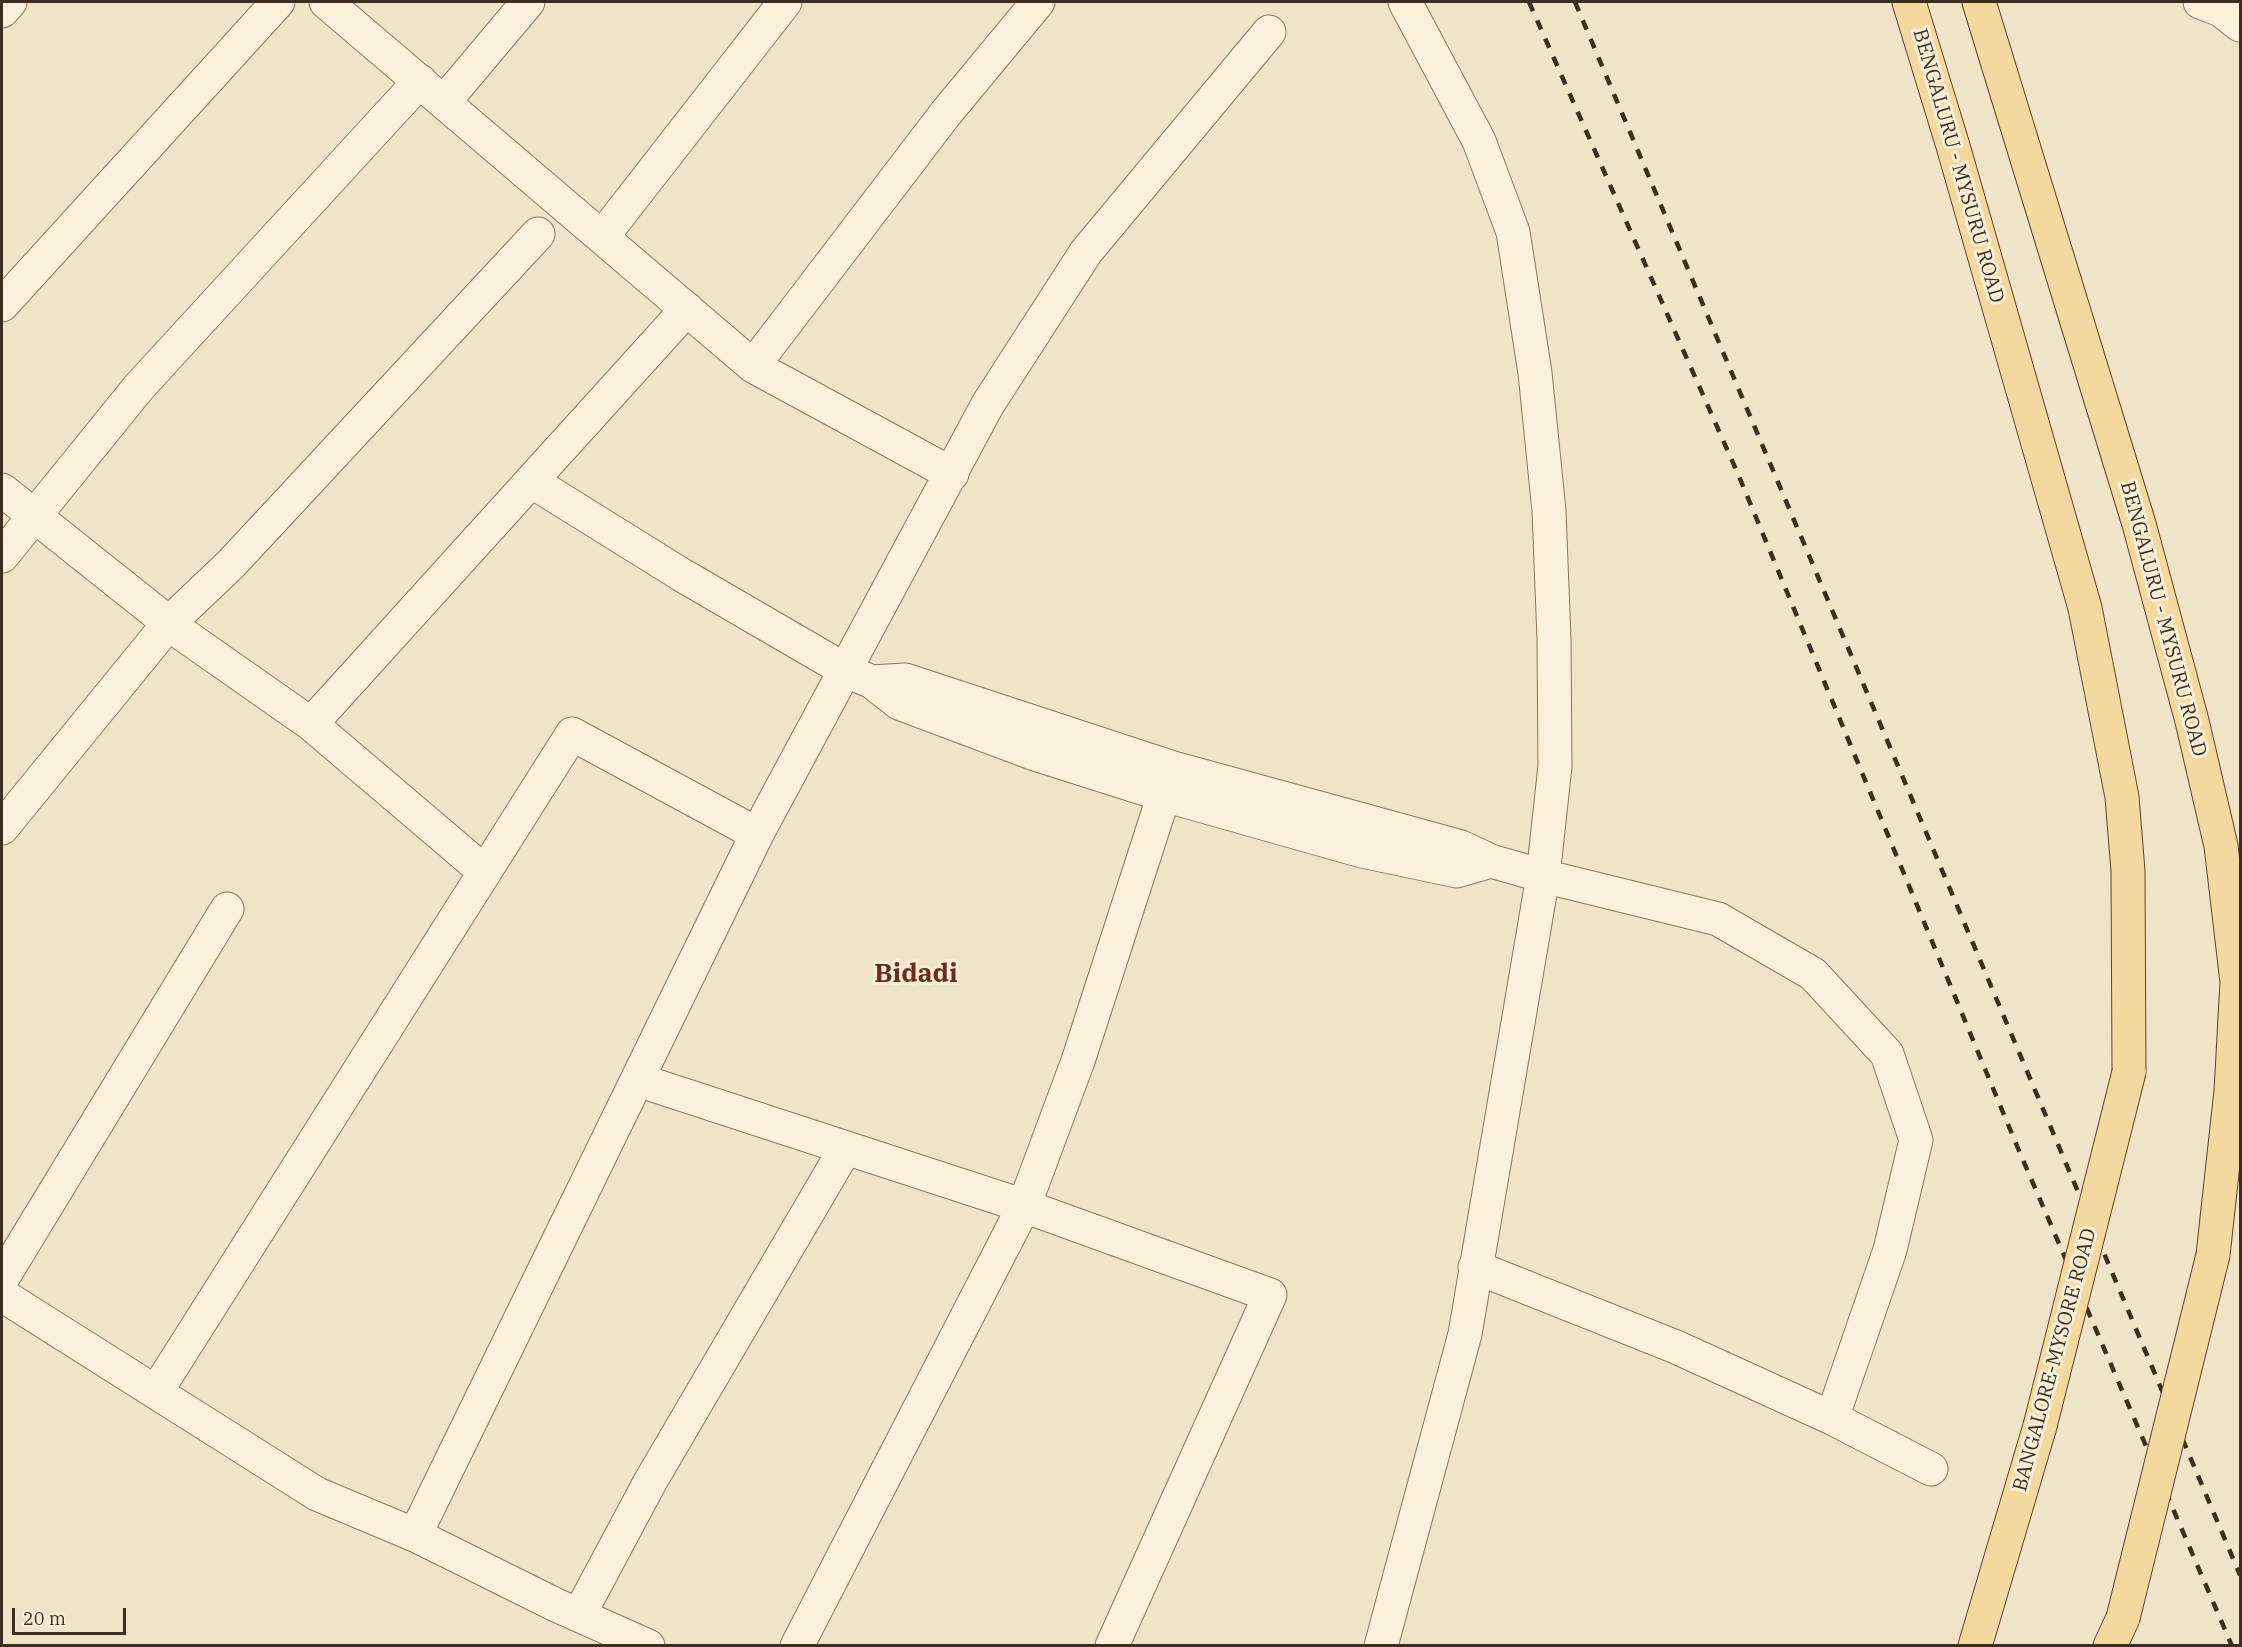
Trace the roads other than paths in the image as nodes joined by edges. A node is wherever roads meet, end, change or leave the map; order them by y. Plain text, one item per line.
1 (10, 2) edge
2 (278, 2) edge
3 (326, 2) edge
4 (528, 2) edge
5 (785, 2) edge
6 (1038, 2) edge
7 (1405, 2) edge
8 (1909, 2) edge
9 (1979, 2) edge
10 (2200, 2) edge
11 (2, 10) edge
12 (2241, 25) edge
13 (1269, 32) dead end
14 (432, 92) junction
15 (538, 234) dead end
16 (602, 237) junction
17 (2, 305) edge
18 (687, 309) junction
19 (753, 366) junction
20 (952, 474) junction
21 (531, 482) junction
22 (2, 490) edge
23 (34, 516) junction
24 (2, 556) edge
25 (169, 623) junction
26 (860, 677) junction
27 (311, 724) junction
28 (1168, 782) junction
29 (2, 828) edge
30 (757, 834) junction
31 (485, 872) junction
32 (1543, 876) junction
33 (227, 909) dead end
34 (2129, 1072) joint
35 (638, 1080) junction
36 (845, 1149) junction
37 (1024, 1206) junction
38 (1475, 1267) junction
39 (2, 1279) edge
40 (2, 1295) edge
41 (156, 1392) junction
42 (1832, 1418) junction
43 (1931, 1469) dead end
44 (415, 1535) junction
45 (579, 1615) junction
46 (2116, 1632) edge
47 (648, 1646) edge
48 (797, 1646) edge
49 (1112, 1646) edge
50 (1381, 1646) edge
51 (1976, 1646) edge

1 - 11 street
2 - 17 street
3 - 14 street
4 - 14 street
5 - 16 street
6 - 19 street
7 - 32 street
8 - 34 main road, BENGALURU - MYSURU ROAD
9 - 46 main road, BENGALURU - MYSURU ROAD, bridge
10 - 12 street
13 - 20 street
14 - 16 street
14 - 23 street
15 - 25 street
16 - 18 street
18 - 19 street
18 - 21 street
19 - 20 street
20 - 26 street
21 - 26 street
21 - 27 street
22 - 23 street
23 - 24 street
23 - 25 street
25 - 27 street
25 - 29 street
26 - 28 street
26 - 30 street
27 - 31 street
28 - 32 street
28 - 37 street
30 - 31 street
30 - 35 street
31 - 41 street
32 - 38 street
32 - 42 street
33 - 39 street
34 - 51 main road, BANGALORE-MYSORE ROAD, bridge
35 - 36 street
35 - 44 street
36 - 37 street
36 - 45 street
37 - 48 street
37 - 49 street
38 - 42 street
38 - 50 street
40 - 41 street
41 - 44 street
42 - 43 street
44 - 45 street
45 - 47 street

